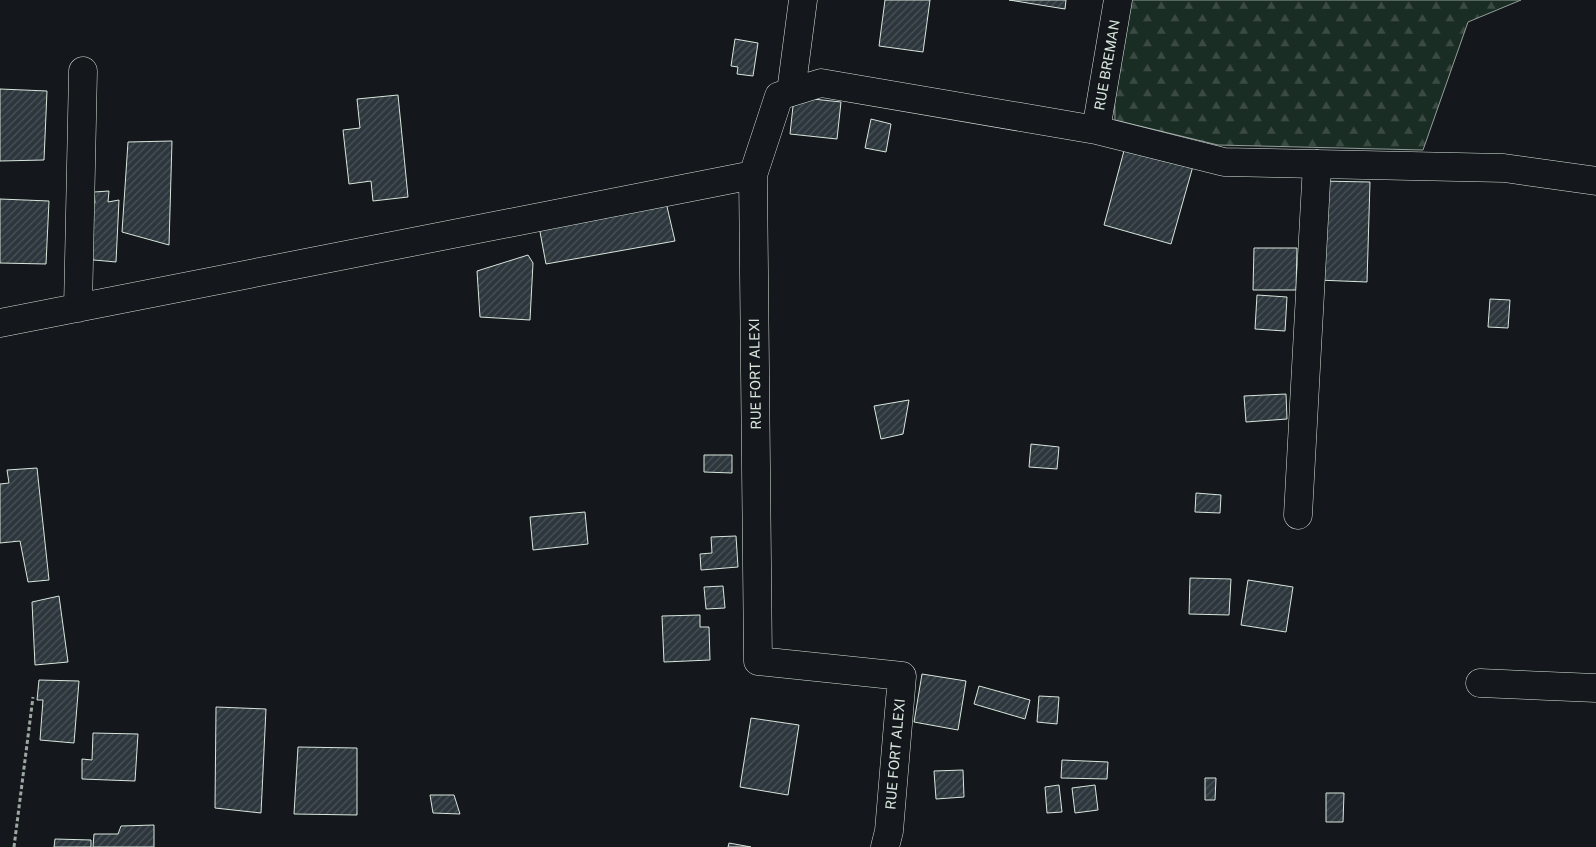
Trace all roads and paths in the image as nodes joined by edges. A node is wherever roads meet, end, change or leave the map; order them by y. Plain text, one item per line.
1 (803, 0) edge
2 (1118, 0) edge
3 (83, 71) dead end
4 (791, 92) junction
5 (1096, 130) junction
6 (1318, 164) junction
7 (753, 175) junction
8 (1596, 181) edge
9 (78, 308) junction
10 (0, 323) edge
11 (1298, 514) dead end
12 (1480, 683) dead end
13 (1596, 688) edge
14 (33, 696) dead end
15 (14, 847) edge
16 (885, 847) edge

1 - 4 street
2 - 5 street, RUE BREMAN
3 - 9 street
4 - 5 street, RUE FORT ALEXI
4 - 7 street, RUE FORT ALEXI
5 - 6 street, RUE FORT ALEXI
6 - 8 street, RUE FORT ALEXI
6 - 11 street
7 - 9 street
7 - 16 street, RUE FORT ALEXI
9 - 10 street
12 - 13 street
14 - 15 path

